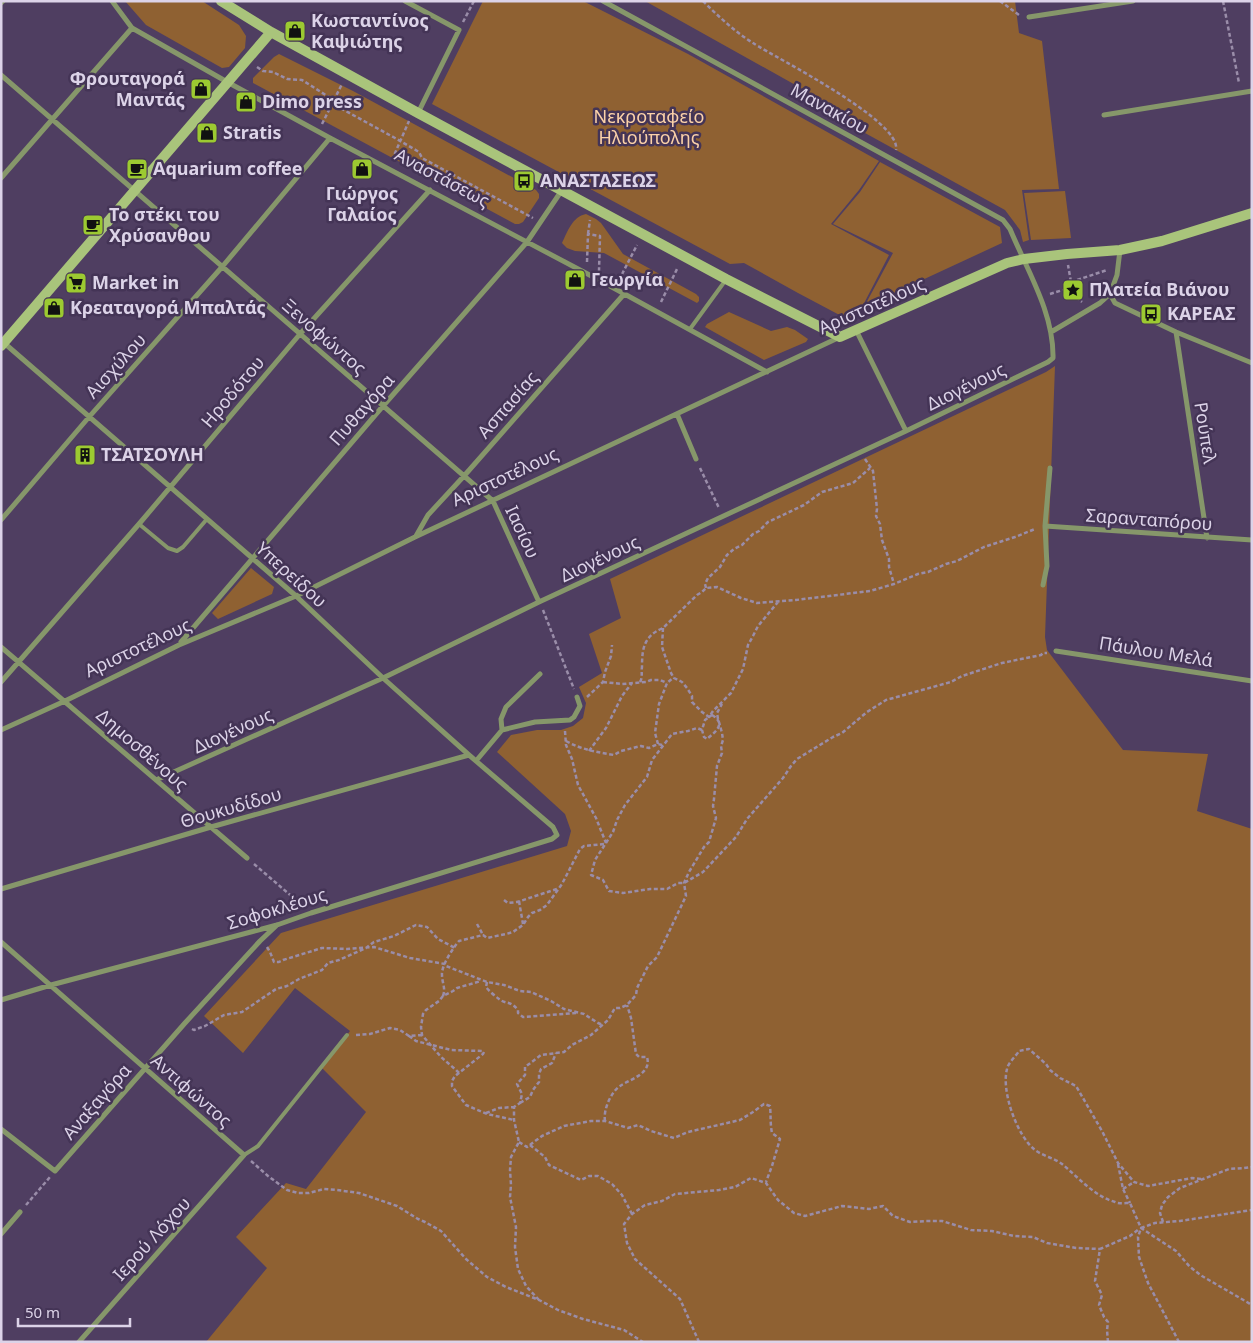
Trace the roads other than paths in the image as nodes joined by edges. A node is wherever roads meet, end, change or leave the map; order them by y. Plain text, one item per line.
1 (112, 1) edge
2 (220, 1) edge
3 (405, 1) edge
4 (603, 1) edge
5 (1133, 1) edge
6 (1029, 17) road end
7 (132, 28) junction
8 (271, 32) junction
9 (1, 75) edge
10 (229, 83) junction
11 (1252, 91) edge
12 (416, 112) junction
13 (1104, 115) dead end
14 (52, 120) junction
15 (330, 138) junction
16 (1, 178) edge
17 (430, 190) junction
18 (562, 190) junction
19 (135, 192) junction
20 (1252, 213) edge
21 (527, 242) junction
22 (1120, 250) junction
23 (1024, 259) junction
24 (222, 267) junction
25 (726, 279) junction
26 (624, 294) junction
27 (1110, 294) junction
28 (690, 329) junction
29 (856, 330) junction
30 (1051, 332) junction
31 (1176, 332) junction
32 (300, 334) junction
33 (840, 337) junction
34 (2, 343) edge
35 (1053, 358) joint
36 (1252, 363) edge
37 (767, 372) junction
38 (383, 406) junction
39 (677, 414) junction
40 (90, 417) junction
41 (906, 431) junction
42 (696, 459) road end
43 (1050, 468) dead end
44 (464, 476) junction
45 (171, 486) junction
46 (493, 501) junction
47 (207, 519) junction
48 (1, 520) edge
49 (139, 524) junction
50 (1045, 526) junction
51 (415, 537) junction
52 (1208, 538) junction
53 (1252, 540) edge
54 (253, 559) junction
55 (1043, 585) dead end
56 (296, 596) junction
57 (539, 602) junction
58 (179, 645) junction
59 (1, 646) edge
60 (1056, 651) road end
61 (19, 662) junction
62 (540, 674) dead end
63 (383, 678) junction
64 (1252, 681) edge
65 (1, 682) edge
66 (576, 698) road end
67 (65, 701) junction
68 (1, 730) edge
69 (502, 730) junction
70 (469, 755) junction
71 (476, 761) junction
72 (156, 780) junction
73 (211, 827) junction
74 (557, 835) joint
75 (247, 858) road end
76 (1, 889) edge
77 (277, 925) junction
78 (1, 942) edge
79 (51, 985) junction
80 (1, 1000) edge
81 (347, 1035) road end
82 (145, 1068) junction
83 (1, 1129) edge
84 (244, 1155) junction
85 (20, 1212) road end
86 (1, 1234) edge
87 (79, 1342) edge

1 - 7 street, Αναστάσεως
2 - 8 street
3 - 12 street
4 - 23 street, Μανακίου
5 - 6 street
7 - 10 street, Αναστάσεως
7 - 14 street
8 - 10 street
8 - 12 street
9 - 14 street, Ξενοφώντος
10 - 15 street, Αναστάσεως
10 - 19 street
11 - 13 street
12 - 18 street
14 - 16 street
14 - 19 street, Ξενοφώντος
15 - 17 street, Αναστάσεως
15 - 24 street, Αισχύλου
17 - 21 street, Αναστάσεως
17 - 32 street, Ηροδότου
18 - 21 street, Πυθαγόρα
18 - 25 street
19 - 24 street, Ξενοφώντος
19 - 34 street
20 - 22 street, Αριστοτέλους
21 - 26 street, Αναστάσεως
21 - 38 street, Πυθαγόρα
22 - 23 street, Αριστοτέλους
22 - 27 street
23 - 29 street, Αριστοτέλους
23 - 30 street, Μανακίου
24 - 32 street, Ξενοφώντος
24 - 40 street, Αισχύλου
25 - 28 lane
25 - 33 street
26 - 28 street, Αναστάσεως
26 - 44 street, Ασπασίας
27 - 30 street
27 - 31 street
28 - 37 street, Αναστάσεως
29 - 33 street, Αριστοτέλους
29 - 41 street
30 - 35 street, Μανακίου
31 - 36 street
31 - 52 street, Ρούπελ
32 - 38 street, Ξενοφώντος
32 - 45 street, Ηροδότου
33 - 37 street, Αριστοτέλους
34 - 40 street, Υπερείδου
35 - 41 street, Διογένους
37 - 39 street, Αριστοτέλους
38 - 44 street, Ξενοφώντος
38 - 54 street, Πυθαγόρα
39 - 42 street
39 - 46 street, Αριστοτέλους
40 - 45 street, Υπερείδου
40 - 48 street, Αισχύλου
41 - 57 street, Διογένους
43 - 50 street
44 - 46 street, Ξενοφώντος
44 - 51 street, Ασπασίας
45 - 47 street, Υπερείδου
45 - 49 street, Ηροδότου
46 - 51 street, Αριστοτέλους
46 - 57 street, Ιασίου
47 - 49 lane
47 - 54 street, Υπερείδου
49 - 61 street, Ηροδότου
50 - 52 street, Σαρανταπόρου
50 - 55 street
51 - 56 street, Αριστοτέλους
52 - 53 street, Σαρανταπόρου
54 - 56 street, Υπερείδου
54 - 58 street, Πυθαγόρα
56 - 58 street, Αριστοτέλους
56 - 63 street, Υπερείδου
57 - 63 street, Διογένους
58 - 67 street, Αριστοτέλους
59 - 61 street, Δημοσθένους
60 - 64 street, Πάυλου Μελά
61 - 65 street, Ηροδότου
61 - 67 street, Δημοσθένους
62 - 69 street
63 - 70 street, Υπερείδου
63 - 72 street, Διογένους
66 - 69 street
67 - 68 street, Αριστοτέλους
67 - 72 street, Δημοσθένους
69 - 71 street
70 - 71 street, Υπερείδου
70 - 73 street, Θουκυδίδου
71 - 74 street, Υπερείδου
72 - 73 street, Δημοσθένους
73 - 75 street, Δημοσθένους
73 - 76 street, Θουκυδίδου
74 - 77 street, Σοφοκλέους
77 - 79 street, Σοφοκλέους
77 - 82 street, Αναξαγόρα
78 - 79 street, Αντιφώντος
79 - 80 street, Σοφοκλέους
79 - 82 street, Αντιφώντος
81 - 84 lane
82 - 83 street, Αναξαγόρα
82 - 84 street, Αντιφώντος
84 - 87 street, Ιερού Λόχου
85 - 86 street

